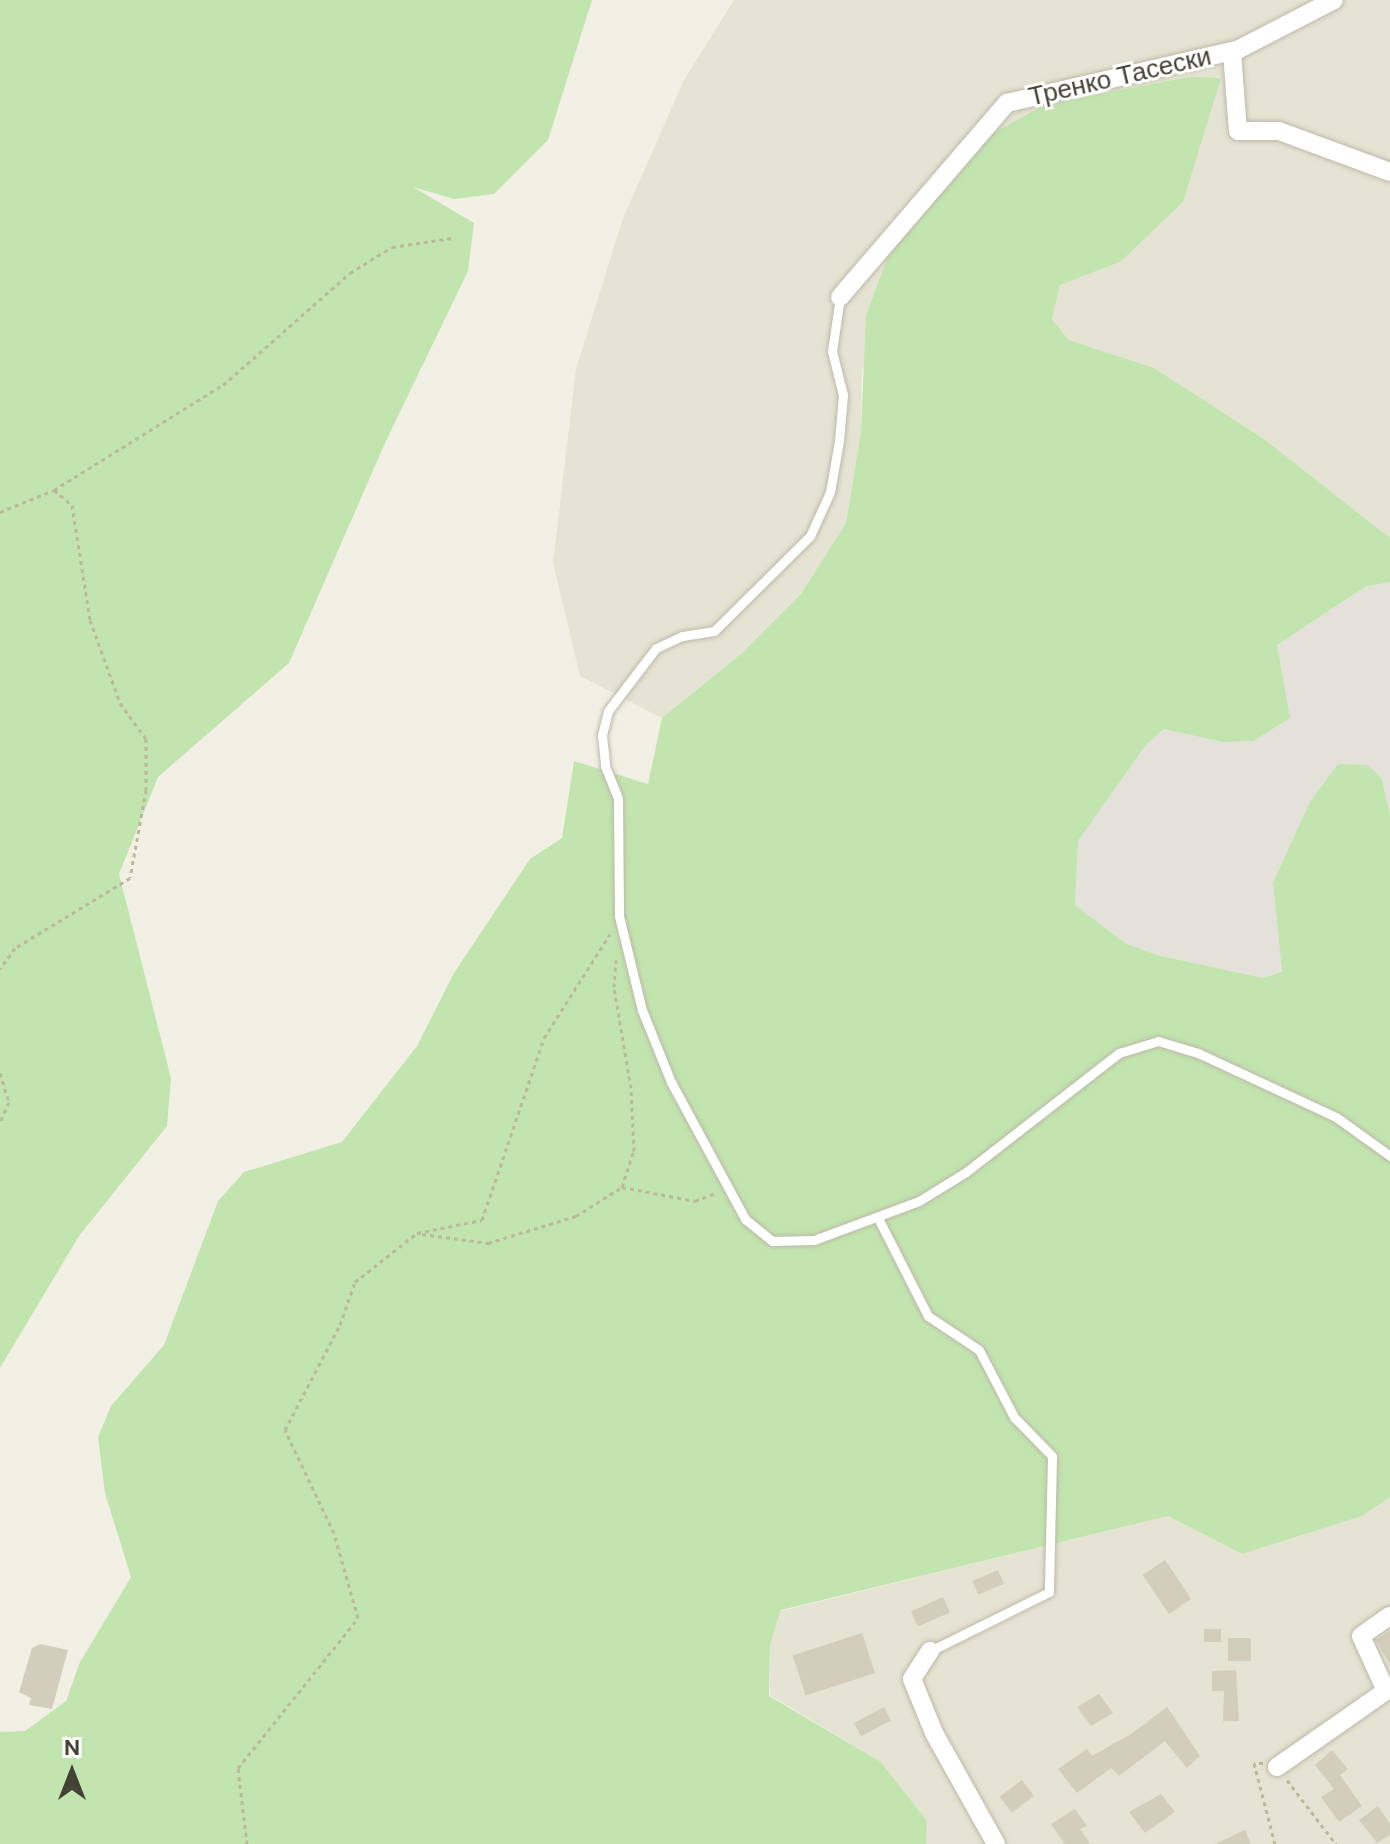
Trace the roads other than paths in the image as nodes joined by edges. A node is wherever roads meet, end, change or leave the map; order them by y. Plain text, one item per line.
1 (1334, 0) edge
2 (1232, 52) junction
3 (1390, 172) edge
4 (840, 297) joint
5 (1390, 1156) edge
6 (878, 1218) junction
7 (1390, 1616) edge
8 (930, 1651) joint
9 (1388, 1690) edge
10 (1277, 1767) road end
11 (996, 1844) edge

1 - 2 street, Тренко Тасески
2 - 3 street
2 - 4 street, Тренко Тасески
4 - 6 lane
5 - 6 lane
6 - 8 lane
7 - 9 street
8 - 11 street
9 - 10 street

